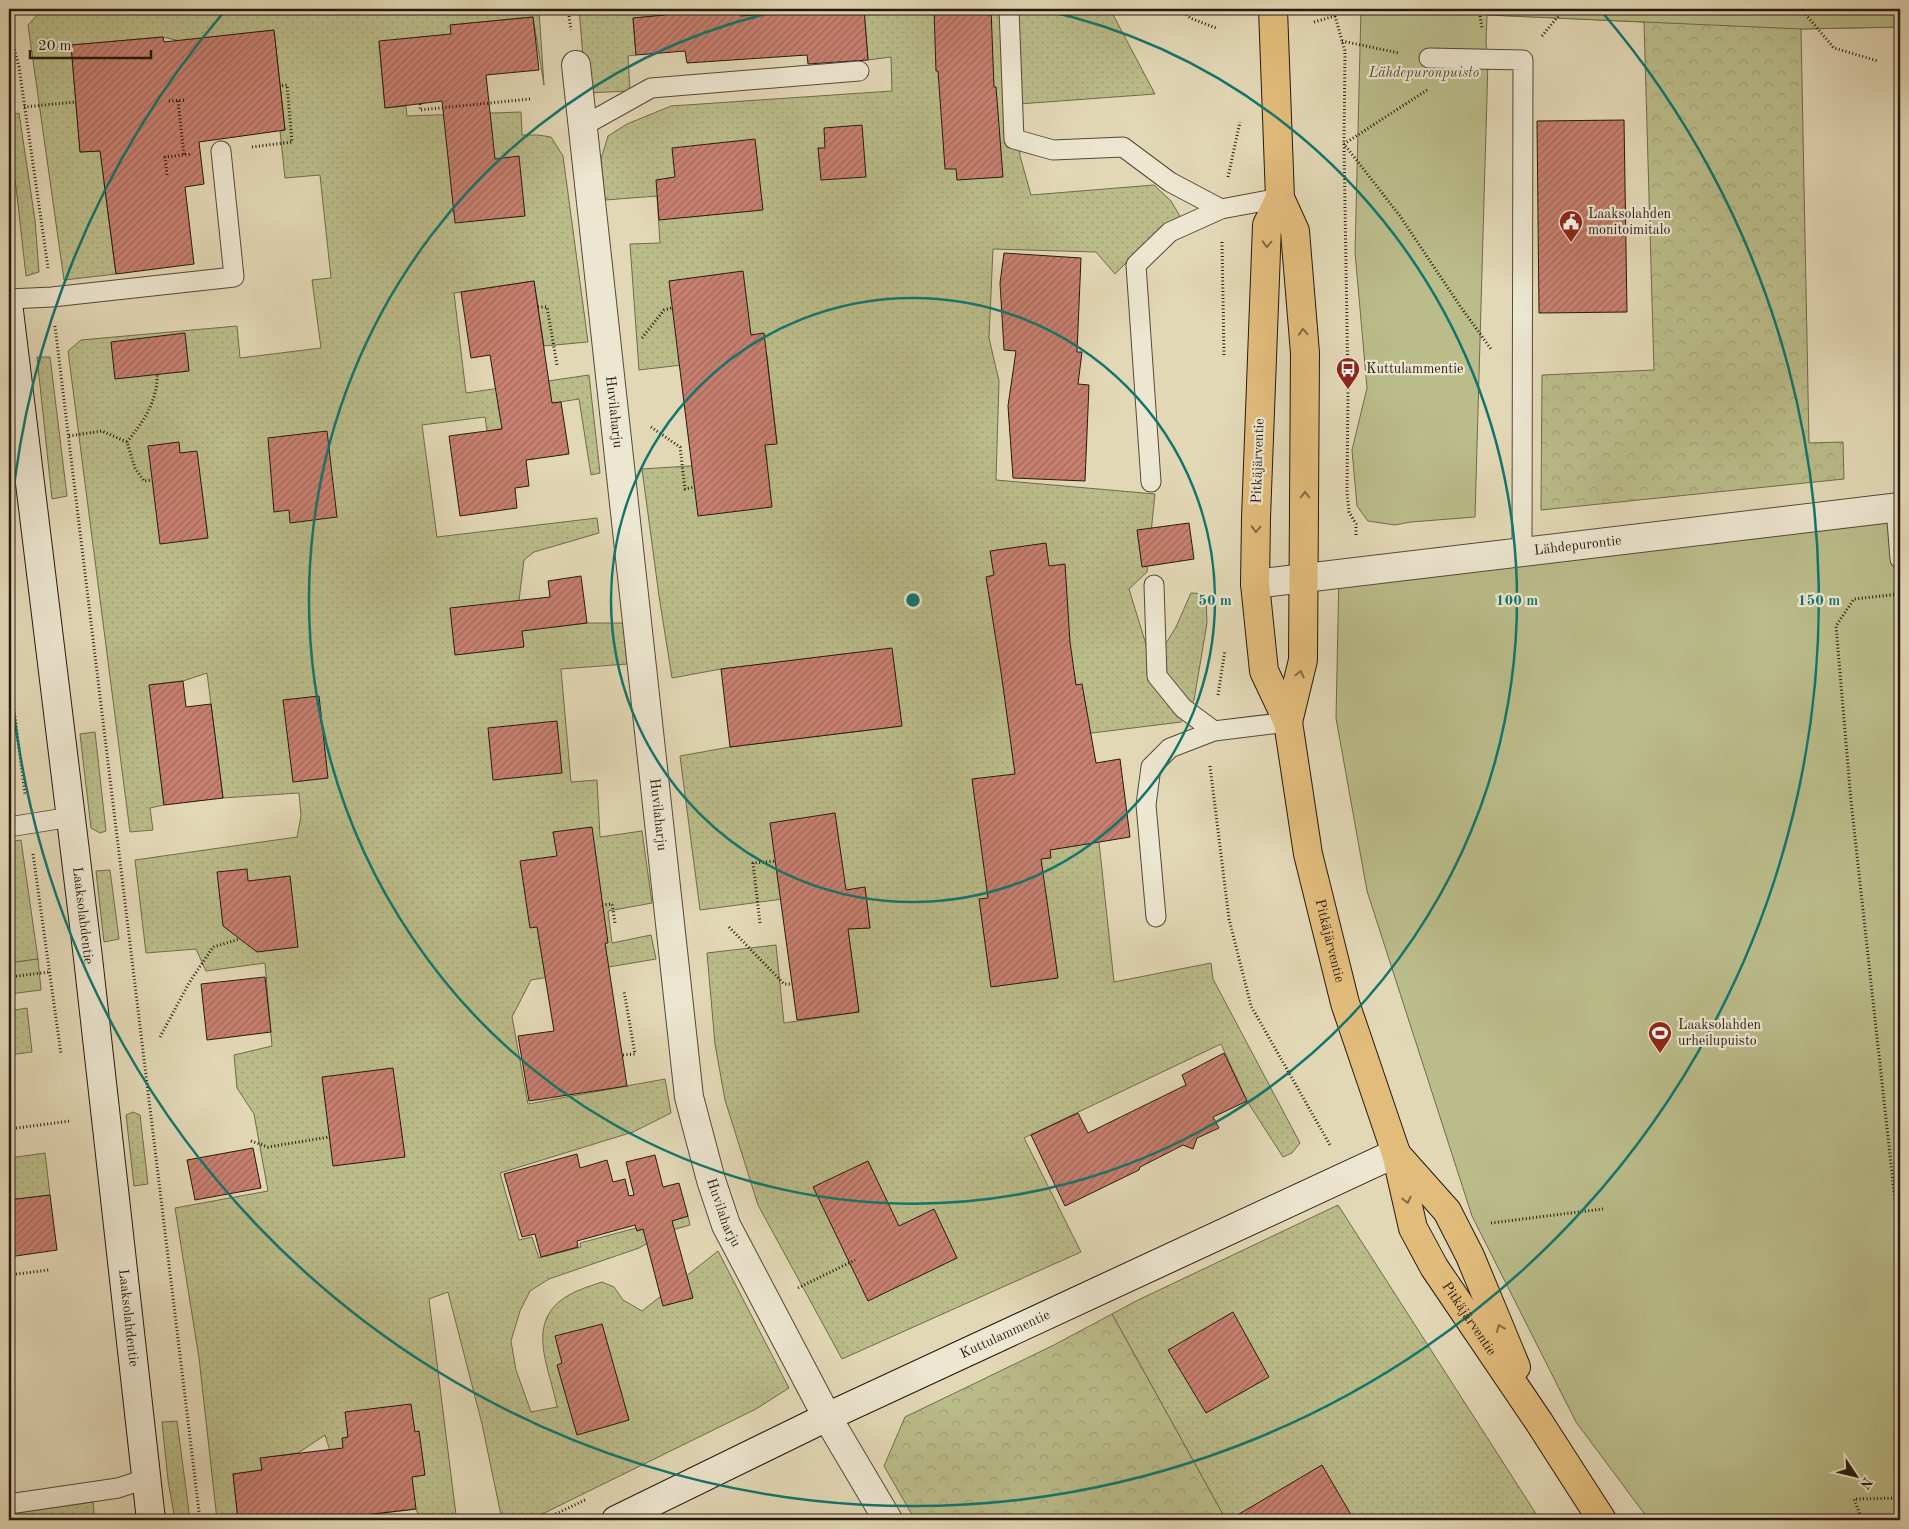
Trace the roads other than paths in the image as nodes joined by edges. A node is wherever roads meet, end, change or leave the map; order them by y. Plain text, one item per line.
1 (1009, 9) edge
2 (1273, 9) edge
3 (1429, 58) road end
4 (576, 65) dead end
5 (859, 71) dead end
6 (583, 126) junction
7 (221, 151) dead end
8 (1280, 198) junction
9 (1221, 210) junction
10 (9, 299) edge
11 (9, 311) edge
12 (1152, 482) dead end
13 (1898, 508) edge
14 (1522, 553) junction
15 (1900, 559) edge
16 (1305, 578) junction
17 (1154, 584) dead end
18 (1256, 584) junction
19 (1288, 722) junction
20 (1214, 732) junction
21 (71, 817) junction
22 (9, 827) edge
23 (1156, 917) dead end
24 (1396, 1153) junction
25 (827, 1416) junction
26 (1539, 1422) junction
27 (146, 1479) junction
28 (9, 1504) edge
29 (150, 1520) edge
30 (616, 1520) edge
31 (888, 1520) edge
32 (1602, 1520) edge

1 - 9 lane
2 - 8 main road, Pitkäjärventie
3 - 14 lane
4 - 6 street, Huvilaharju
5 - 6 lane
6 - 25 street, Huvilaharju
7 - 10 lane
8 - 9 lane
16 -> 8 main road, Pitkäjärventie
8 -> 18 main road, Pitkäjärventie
9 - 12 lane
11 - 21 street, Laaksolahdentie
13 - 14 street, Lähdepurontie
13 - 15 lane
14 - 16 street, Lähdepurontie
16 - 18 street, Lähdepurontie
19 -> 16 main road, Pitkäjärventie
17 - 20 lane
18 - 19 main road, Pitkäjärventie
19 - 20 lane
19 - 24 main road, Pitkäjärventie
20 - 23 lane
21 - 22 lane
21 - 27 street, Laaksolahdentie
24 - 25 street, Kuttulammentie
26 -> 24 main road, Pitkäjärventie
24 -> 26 main road, Pitkäjärventie
25 - 30 street, Kuttulammentie
25 - 31 street, Huvilaharju
26 - 32 main road, Pitkäjärventie
27 - 28 lane
27 - 29 street, Laaksolahdentie

